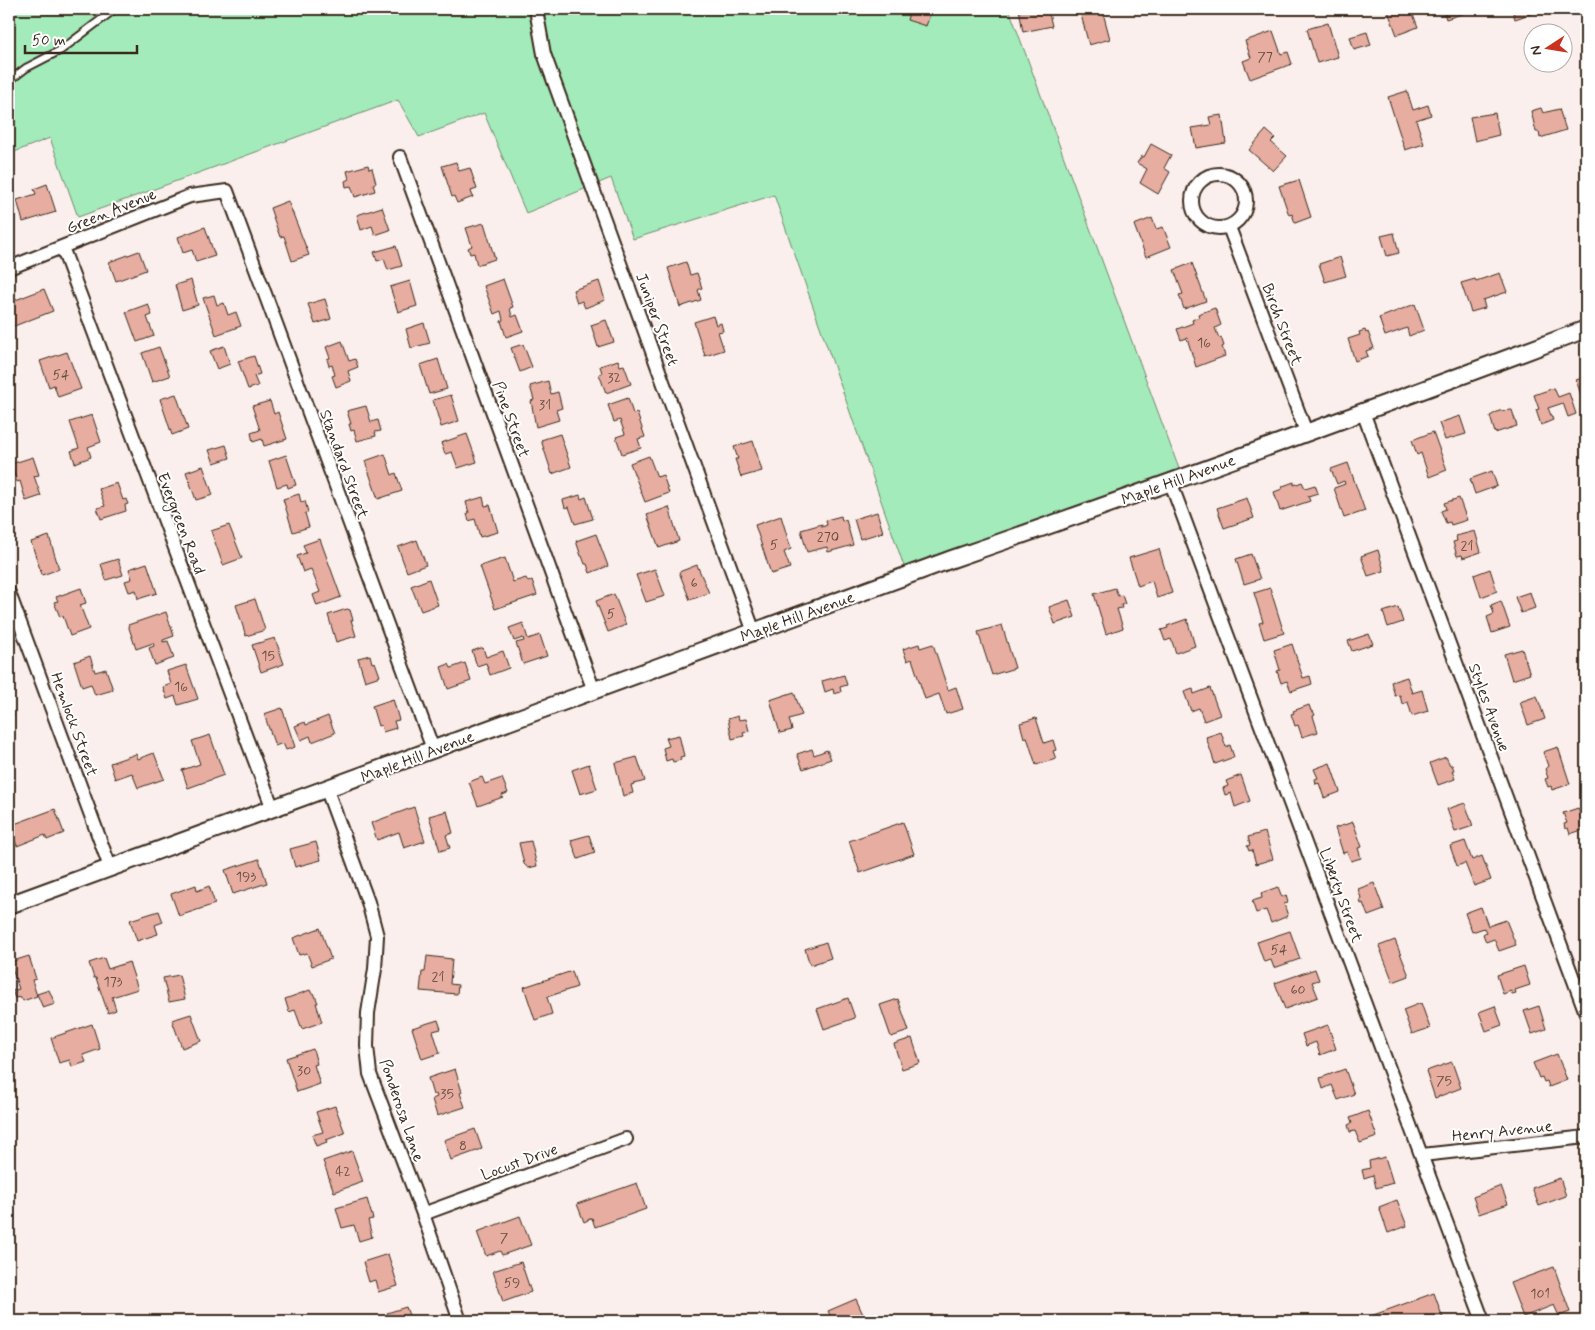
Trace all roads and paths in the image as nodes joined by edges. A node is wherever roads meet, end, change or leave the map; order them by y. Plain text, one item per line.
1 (115, 9) edge
2 (537, 15) dead end
3 (9, 81) edge
4 (400, 157) dead end
5 (227, 191) joint
6 (1229, 227) junction
7 (62, 247) junction
8 (9, 268) edge
9 (1586, 329) edge
10 (1363, 412) junction
11 (1306, 432) junction
12 (1170, 481) junction
13 (9, 593) edge
14 (754, 632) junction
15 (594, 691) junction
16 (433, 749) junction
17 (327, 790) junction
18 (273, 809) junction
19 (110, 867) junction
20 (9, 905) edge
21 (1586, 1013) edge
22 (1586, 1137) edge
23 (626, 1140) dead end
24 (1422, 1155) junction
25 (423, 1214) junction
26 (460, 1321) edge
27 (1483, 1321) edge

1 - 3 lane
2 - 14 street, Juniper Street
4 - 15 street, Pine Street
5 - 7 street, Green Avenue
5 - 16 street, Standard Street
6 - 6 street
6 - 11 street, Birch Street
7 - 8 street, Green Avenue
7 - 18 street, Evergreen Road
9 - 10 street, Maple Hill Avenue
10 - 11 street, Maple Hill Avenue
10 - 21 street, Styles Avenue
11 - 12 street, Maple Hill Avenue
12 - 14 street, Maple Hill Avenue
12 - 24 street, Liberty Street
13 - 19 street, Hemlock Street
14 - 15 street, Maple Hill Avenue
15 - 16 street, Maple Hill Avenue
16 - 17 street, Maple Hill Avenue
17 - 18 street, Maple Hill Avenue
17 - 25 street, Ponderosa Lane
18 - 19 street, Maple Hill Avenue
19 - 20 street, Maple Hill Avenue
22 - 24 street, Henry Avenue
23 - 25 street, Locust Drive
24 - 27 street, Liberty Street
25 - 26 street, Ponderosa Lane

